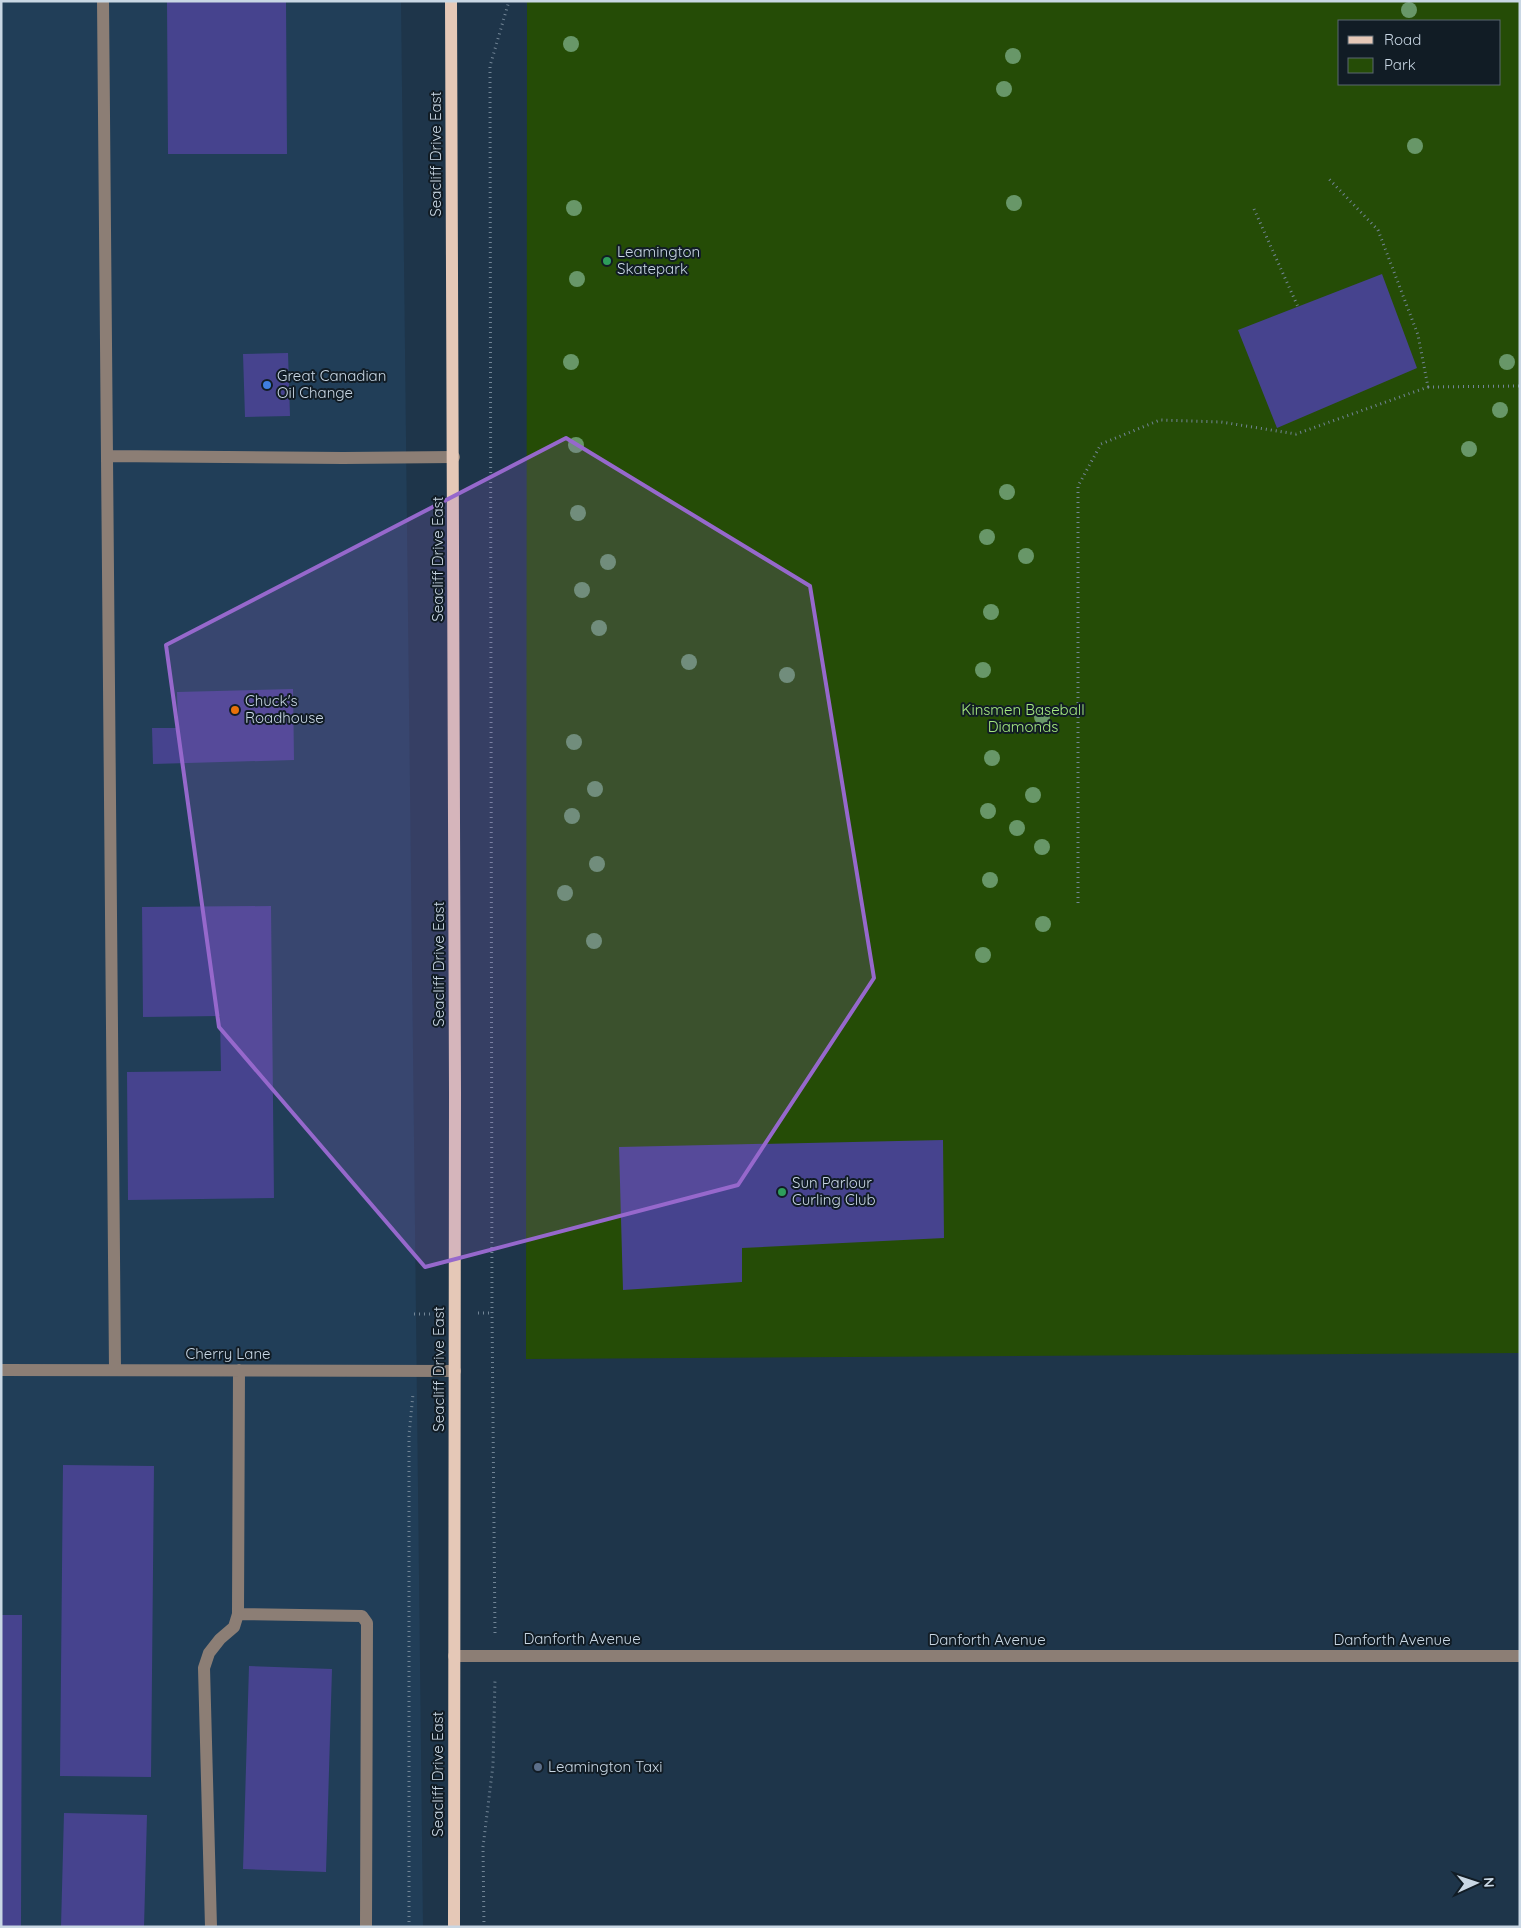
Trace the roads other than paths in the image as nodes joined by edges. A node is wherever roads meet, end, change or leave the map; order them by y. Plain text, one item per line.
1 (103, 1) edge
2 (452, 1) edge
3 (107, 456) junction
4 (454, 456) junction
5 (1, 1370) edge
6 (115, 1370) junction
7 (239, 1370) junction
8 (455, 1371) junction
9 (238, 1614) junction
10 (454, 1656) junction
11 (1520, 1656) edge
12 (211, 1927) edge
13 (366, 1927) edge
14 (454, 1927) edge

1 - 3 street
2 - 4 main road, Seacliff Drive East
3 - 4 street
3 - 6 street
4 - 8 main road, Seacliff Drive East
5 - 6 street, Cherry Lane
6 - 7 street, Cherry Lane
7 - 8 street, Cherry Lane
7 - 9 street
8 - 10 main road, Seacliff Drive East
9 - 12 street
9 - 13 street
10 - 11 street, Danforth Avenue
10 - 14 main road, Seacliff Drive East

